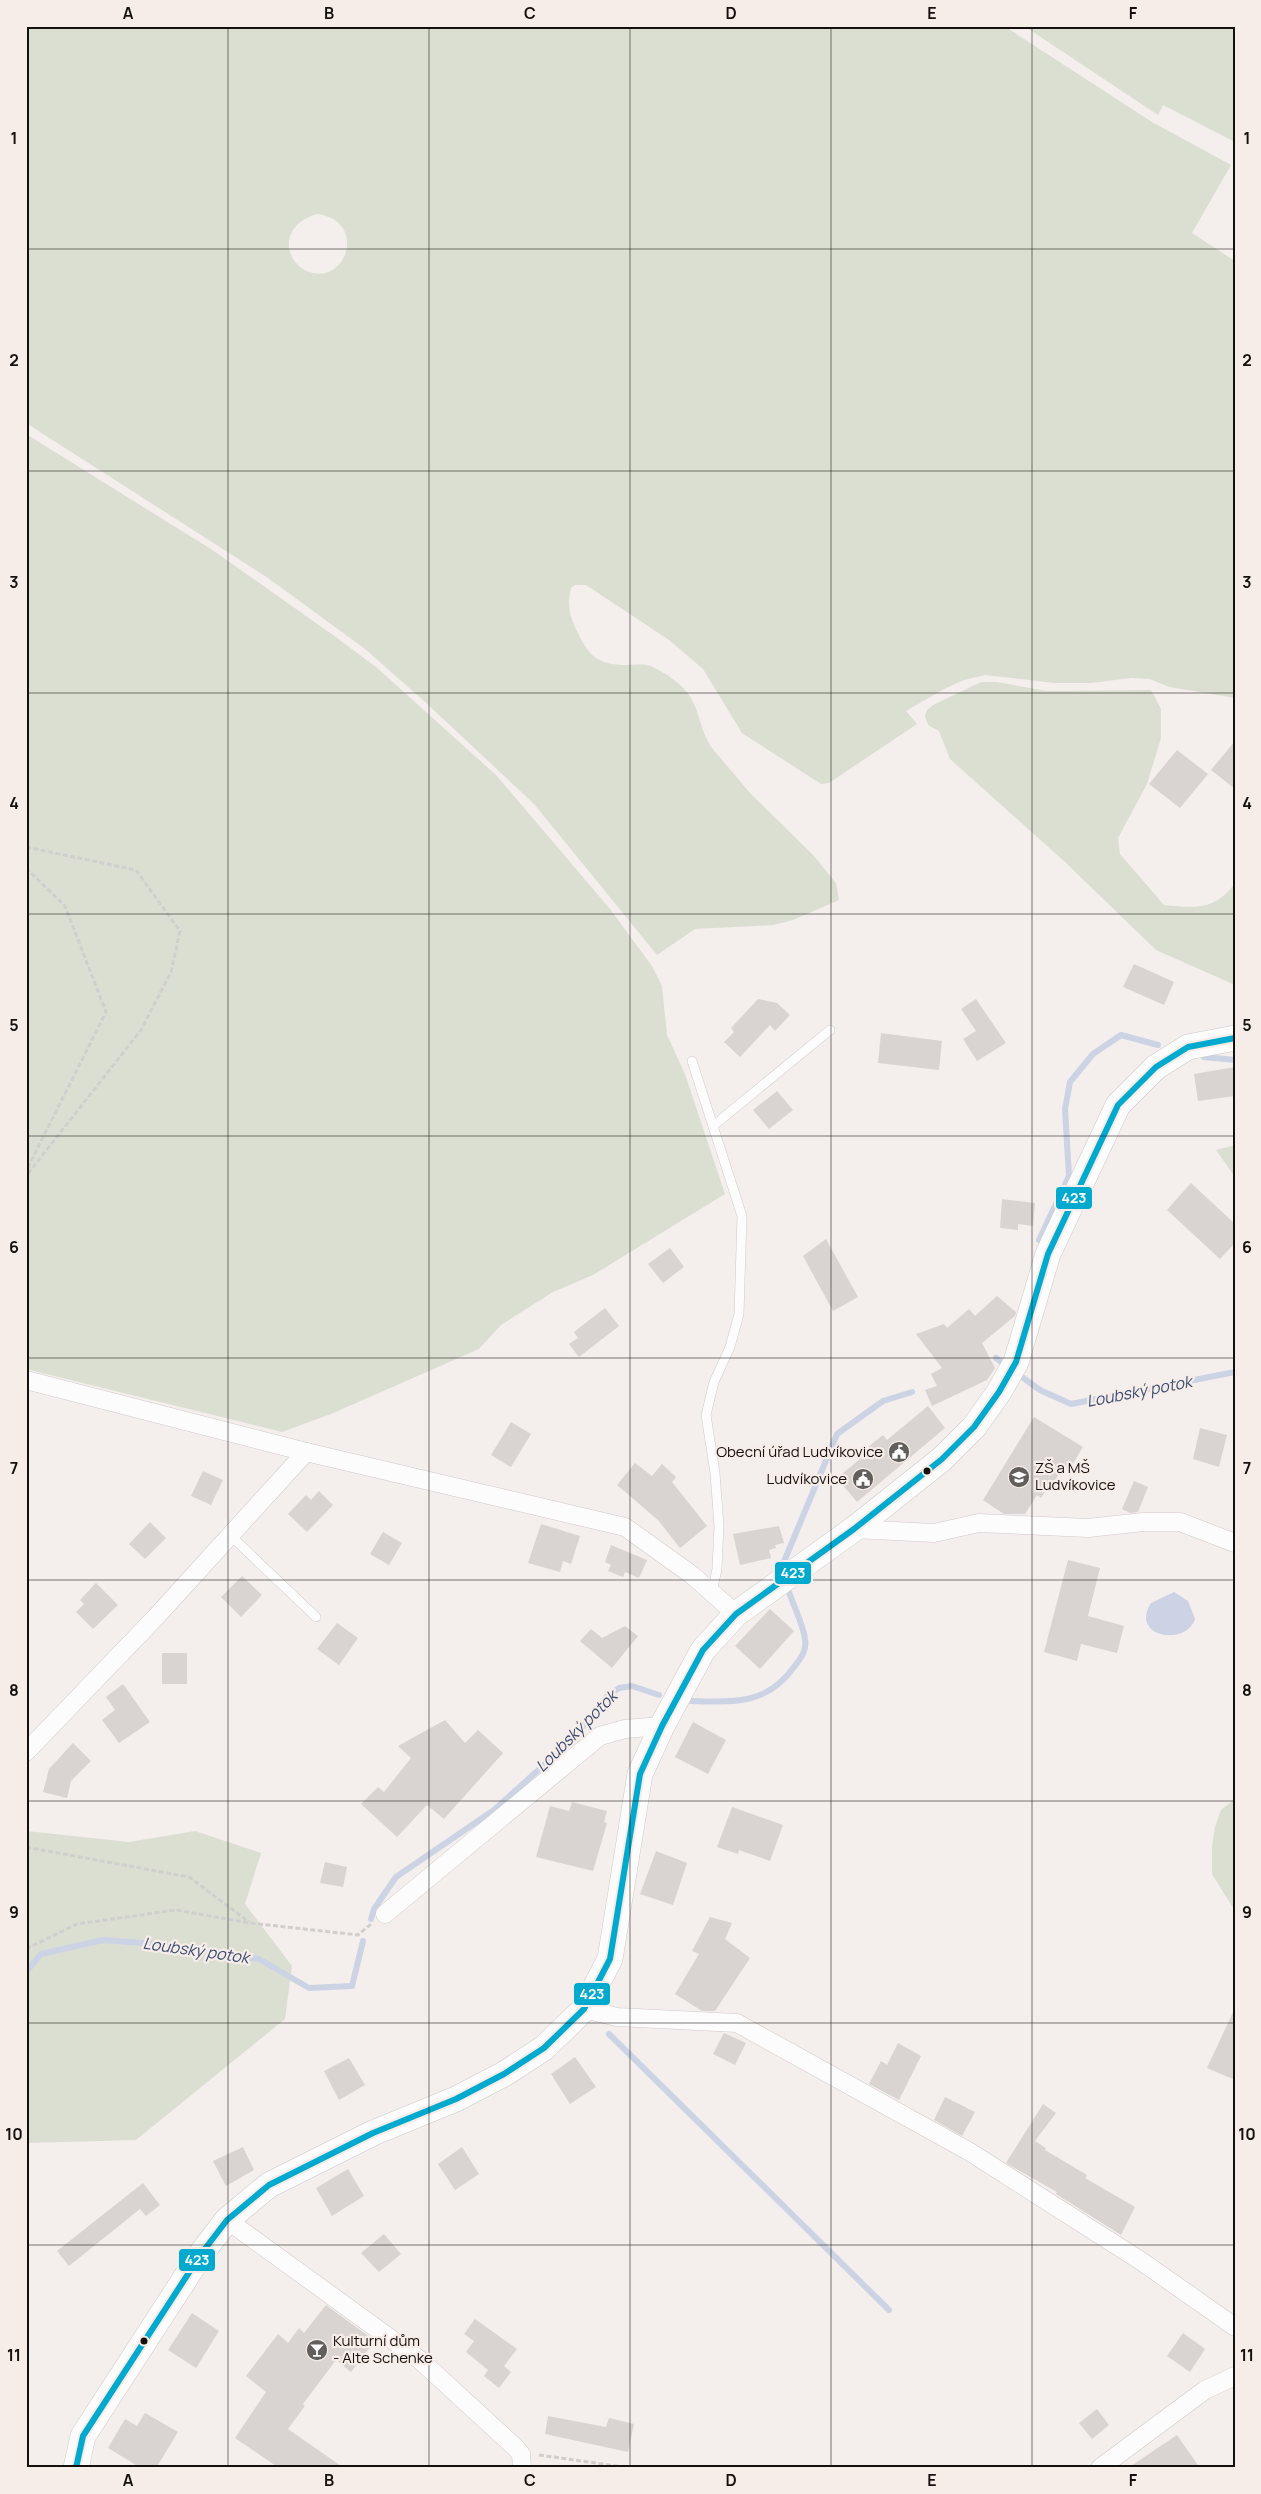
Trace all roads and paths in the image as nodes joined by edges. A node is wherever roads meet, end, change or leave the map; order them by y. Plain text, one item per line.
1 (26, 847) edge
2 (26, 868) edge
3 (830, 1030) dead end
4 (1235, 1038) edge
5 (692, 1061) dead end
6 (713, 1126) junction
7 (26, 1171) edge
8 (26, 1176) edge
9 (26, 1380) edge
10 (306, 1452) junction
11 (854, 1529) junction
12 (231, 1536) junction
13 (1235, 1543) edge
14 (712, 1592) junction
15 (736, 1614) junction
16 (316, 1617) dead end
17 (662, 1726) junction
18 (26, 1752) edge
19 (26, 1847) edge
20 (385, 1914) joint
21 (250, 1923) junction
22 (26, 1949) edge
23 (584, 2009) junction
24 (227, 2220) junction
25 (1235, 2327) edge
26 (1235, 2376) edge
27 (522, 2461) edge
28 (76, 2468) edge
29 (631, 2468) edge
30 (1100, 2468) edge

1 - 8 path
2 - 7 path
3 - 6 lane
4 - 11 street
5 - 6 lane
6 - 14 lane
9 - 10 street
10 - 12 street
10 - 14 street
11 - 13 street
11 - 15 street
12 - 16 lane
12 - 18 street
14 - 15 street
15 - 17 street
17 - 20 street
17 - 23 street
19 - 21 path
20 - 21 path
21 - 22 path
23 - 24 street
23 - 25 street
24 - 27 street
24 - 28 street
26 - 30 street
27 - 29 path

